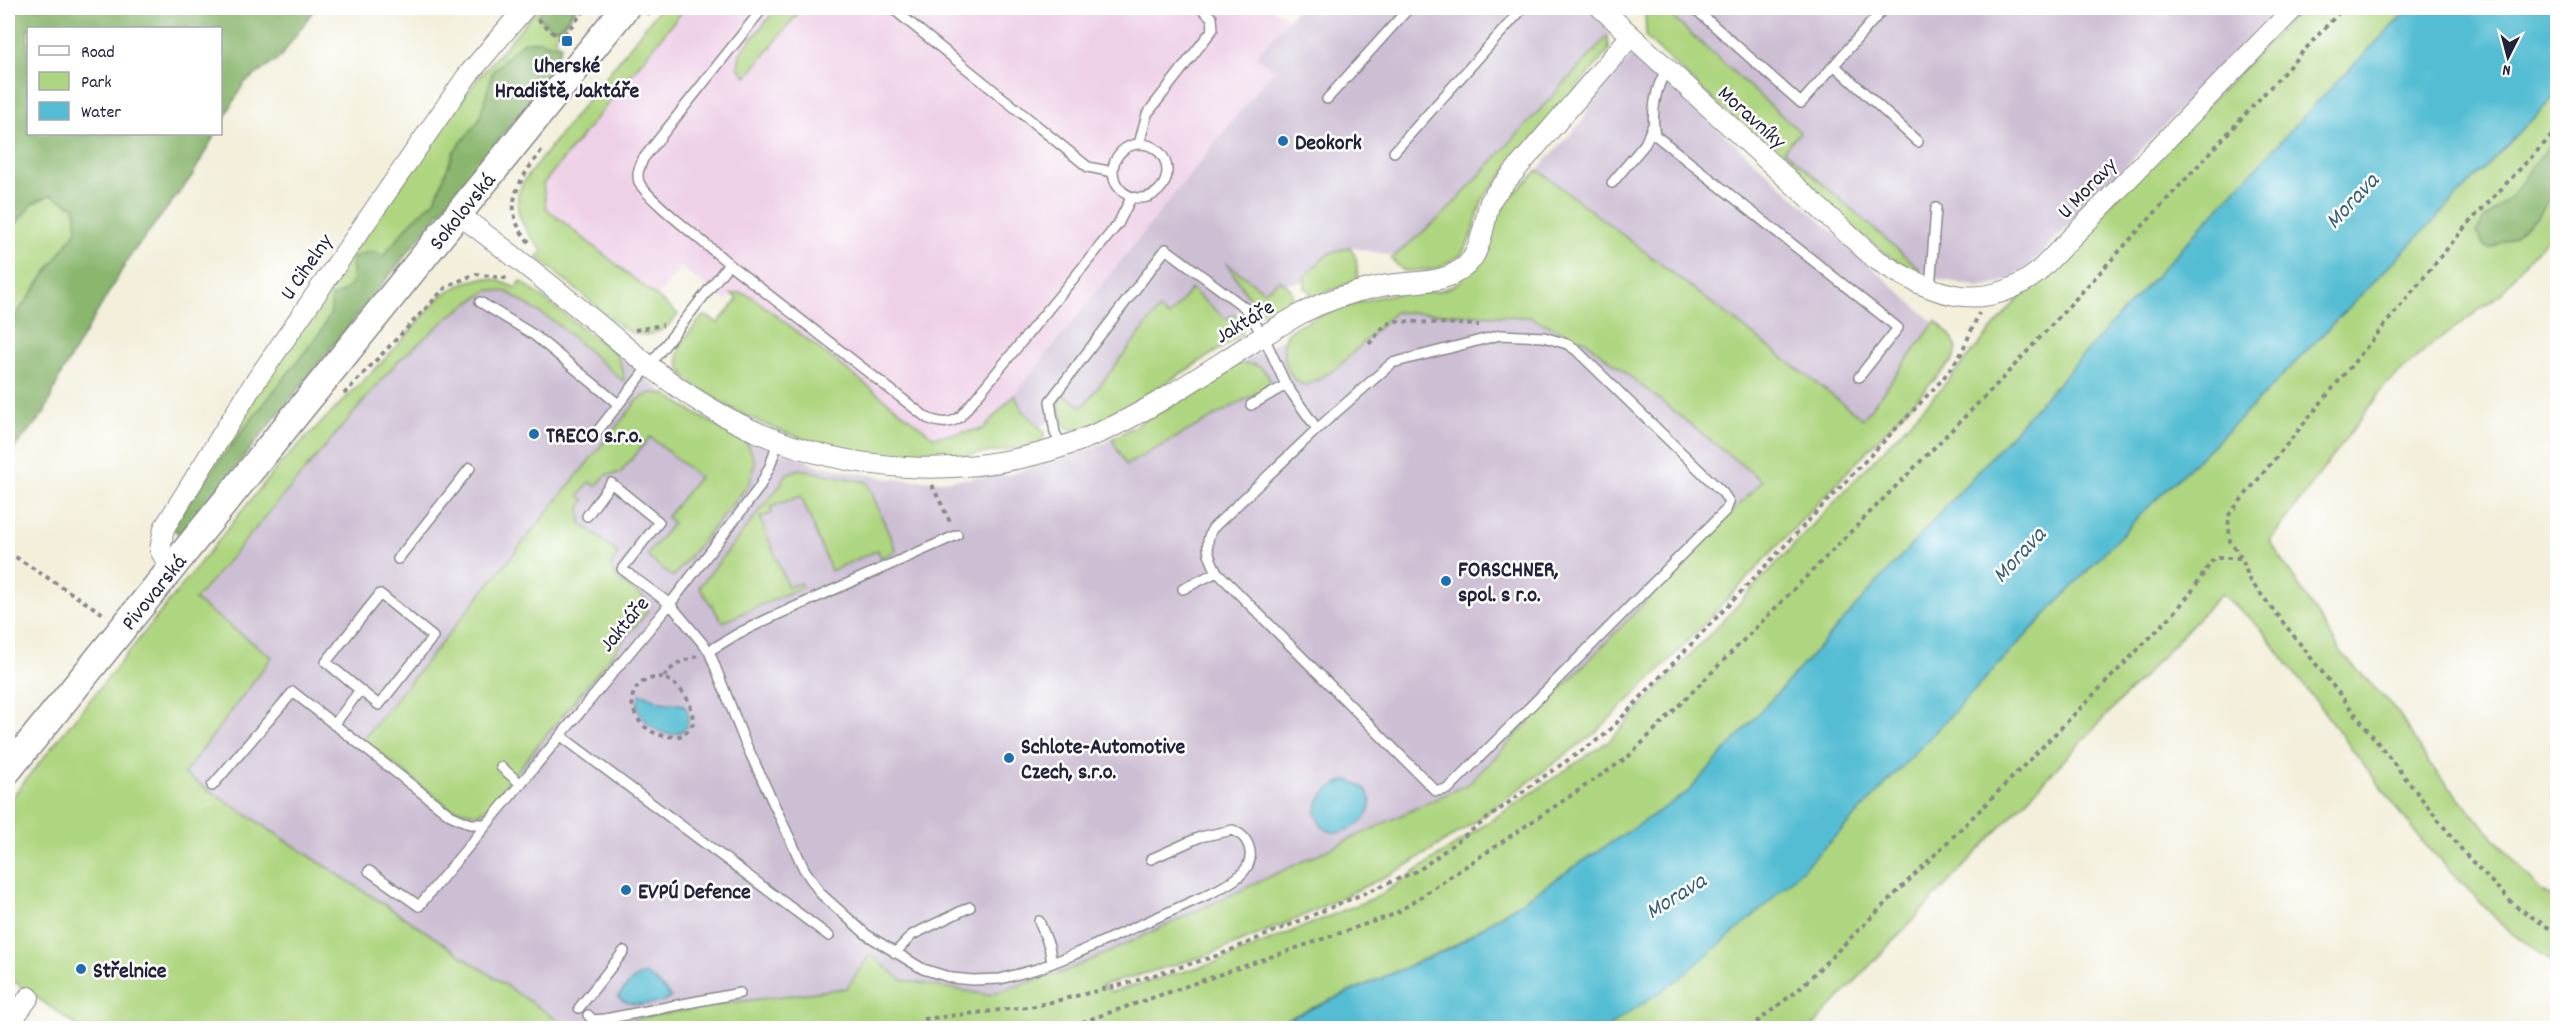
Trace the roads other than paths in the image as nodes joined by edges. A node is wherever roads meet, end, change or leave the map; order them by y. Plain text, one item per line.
1 (525, 8) edge
2 (763, 8) edge
3 (892, 8) edge
4 (1201, 8) edge
5 (1409, 8) edge
6 (1523, 8) edge
7 (1602, 8) edge
8 (1694, 8) edge
9 (1884, 8) edge
10 (2294, 8) edge
11 (635, 12) edge
12 (1631, 36) junction
13 (1834, 65) junction
14 (1667, 70) junction
15 (1327, 99) dead end
16 (1653, 126) junction
17 (1918, 142) dead end
18 (1139, 144) junction
19 (1394, 152) dead end
20 (1113, 172) junction
21 (1612, 183) dead end
22 (1131, 198) junction
23 (1936, 208) dead end
24 (458, 213) junction
25 (1874, 258) joint
26 (729, 264) junction
27 (1930, 289) junction
28 (480, 302) dead end
29 (1263, 335) junction
30 (653, 358) junction
31 (1859, 377) dead end
32 (1286, 385) junction
33 (617, 404) junction
34 (1251, 405) dead end
35 (297, 413) joint
36 (1317, 429) junction
37 (596, 433) dead end
38 (778, 441) junction
39 (1063, 447) junction
40 (470, 468) dead end
41 (587, 516) dead end
42 (957, 535) road end
43 (398, 559) dead end
44 (170, 567) junction
45 (1216, 572) junction
46 (1183, 589) dead end
47 (670, 604) junction
48 (709, 651) junction
49 (360, 690) junction
50 (334, 725) junction
51 (561, 736) junction
52 (501, 767) dead end
53 (8, 770) edge
54 (521, 784) junction
55 (212, 786) dead end
56 (486, 824) junction
57 (1151, 859) dead end
58 (369, 871) dead end
59 (970, 908) dead end
60 (1039, 921) dead end
61 (829, 936) dead end
62 (624, 951) dead end
63 (896, 953) junction
64 (1052, 963) junction
65 (740, 993) dead end
66 (29, 997) dead end
67 (579, 1008) dead end
68 (588, 1015) dead end
69 (8, 1026) edge

1 - 44 street, U Cihelny
2 - 26 lane
3 - 20 lane
4 - 18 lane
5 - 15 lane
6 - 19 lane
7 - 12 street, Moravníky
8 - 13 lane
9 - 13 lane
10 - 27 street, U Moravy
11 - 24 main road, Sokolovská
12 - 14 street, Moravníky
12 - 29 street, Jaktáře
13 - 17 lane
14 - 16 lane
14 - 25 street, Moravníky
16 - 21 lane
16 - 31 lane
18 - 20 lane
18 - 22 lane
20 - 22 lane
22 - 26 lane
23 - 27 lane
24 - 30 street, Jaktáře
24 - 35 main road, Sokolovská
25 - 27 street, U Moravy
26 - 30 lane
28 - 33 lane
29 - 32 lane
29 - 39 street, Jaktáře
29 - 39 lane
30 - 33 lane
30 - 38 street, Jaktáře
32 - 34 lane
32 - 36 lane
33 - 37 lane
35 - 44 main road, Pivovarská
36 - 45 lane
36 - 45 lane
38 - 39 street, Jaktáře
38 - 47 lane, Jaktáře
40 - 43 lane
41 - 47 lane
42 - 48 lane
44 - 53 main road, Pivovarská
45 - 46 lane
47 - 48 lane
47 - 51 lane, Jaktáře
48 - 63 lane
49 - 49 lane
49 - 50 lane
50 - 55 lane
50 - 56 lane
51 - 54 lane, Jaktáře
51 - 61 lane
52 - 54 lane
54 - 56 lane, Jaktáře
56 - 58 lane, Jaktáře
57 - 64 lane
59 - 63 lane
60 - 64 lane
62 - 67 lane
63 - 64 lane
65 - 68 lane
66 - 69 street

